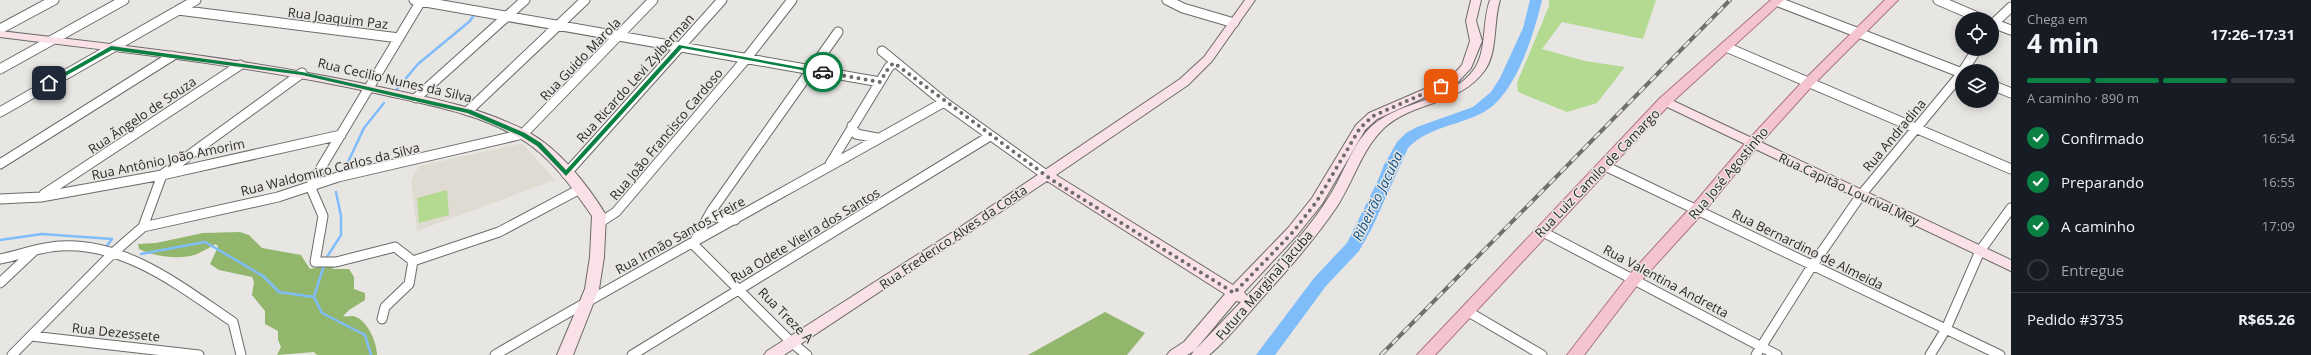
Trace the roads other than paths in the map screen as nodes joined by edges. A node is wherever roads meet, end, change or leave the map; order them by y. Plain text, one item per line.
1 (54, 0) edge
2 (124, 0) edge
3 (196, 0) edge
4 (468, 0) edge
5 (525, 0) edge
6 (585, 0) edge
7 (653, 0) edge
8 (722, 0) edge
9 (792, 0) edge
10 (1167, 0) edge
11 (1250, 0) edge
12 (1476, 0) edge
13 (1892, 0) edge
14 (1938, 0) edge
15 (417, 1) edge
16 (1491, 1) edge
17 (1777, 1) edge
18 (460, 7) junction
19 (2011, 7) edge
20 (178, 10) junction
21 (1966, 12) edge
22 (507, 16) junction
23 (1999, 18) edge
24 (1234, 23) junction
25 (559, 25) junction
26 (1999, 26) edge
27 (0, 29) edge
28 (2011, 30) edge
29 (838, 32) dead end
30 (1859, 33) junction
31 (0, 34) edge
32 (619, 36) junction
33 (399, 38) junction
34 (51, 40) junction
35 (681, 46) junction
36 (1726, 47) junction
37 (111, 48) junction
38 (882, 51) dead end
39 (172, 56) junction
40 (746, 59) junction
41 (894, 63) junction
42 (240, 65) junction
43 (0, 69) edge
44 (1955, 69) edge
45 (812, 70) junction
46 (302, 74) junction
47 (880, 82) junction
48 (1809, 82) junction
49 (1955, 82) edge
50 (369, 88) junction
51 (1999, 88) edge
52 (2011, 93) edge
53 (416, 98) junction
54 (1665, 101) junction
55 (944, 102) junction
56 (468, 111) junction
57 (0, 112) edge
58 (852, 126) junction
59 (1916, 128) junction
60 (523, 134) junction
61 (341, 135) junction
62 (990, 136) junction
63 (877, 138) junction
64 (1753, 143) junction
65 (192, 153) junction
66 (0, 164) edge
67 (204, 165) junction
68 (830, 165) junction
69 (1605, 166) junction
70 (2011, 169) edge
71 (79, 173) junction
72 (566, 174) junction
73 (162, 175) junction
74 (1046, 175) junction
75 (310, 186) junction
76 (580, 189) junction
77 (79, 190) junction
78 (1862, 195) junction
79 (41, 197) junction
80 (0, 199) edge
81 (2011, 208) edge
82 (712, 210) junction
83 (1697, 210) junction
84 (736, 220) junction
85 (599, 223) junction
86 (143, 226) junction
87 (1541, 231) junction
88 (694, 244) junction
89 (35, 250) junction
90 (1980, 251) junction
91 (113, 253) junction
92 (0, 259) edge
93 (413, 261) junction
94 (1812, 266) junction
95 (2011, 266) edge
96 (1634, 279) junction
97 (0, 283) edge
98 (741, 290) junction
99 (1234, 293) junction
100 (589, 300) junction
101 (1250, 302) junction
102 (1467, 311) junction
103 (382, 319) dead end
104 (1946, 329) junction
105 (31, 336) junction
106 (791, 342) junction
107 (1758, 351) edge
108 (12, 355) edge
109 (199, 355) edge
110 (241, 355) edge
111 (495, 355) edge
112 (565, 355) edge
113 (632, 355) edge
114 (772, 355) edge
115 (807, 355) edge
116 (1175, 355) edge
117 (1199, 355) edge
118 (1425, 355) edge
119 (1542, 355) edge
120 (1575, 355) edge
121 (1777, 355) edge
122 (1930, 355) edge
123 (2000, 355) edge

1 - 27 street
2 - 34 street
3 - 20 street
4 - 18 street
5 - 22 street
6 - 25 street
7 - 32 street, Rua Guido Marola
8 - 35 street, Rua Ricardo Levi Zylberman
9 - 40 street, Rua João Francisco Cardoso
10 - 24 street
11 - 24 street, Rua Frederico Alves da Costa
12 - 99 street, Futura Marginal Jacuba
13 - 30 main road, Rua José Agostinho
14 - 21 street
15 - 18 street
15 - 33 street
16 - 101 street, Futura Marginal Jacuba
17 - 30 street
17 - 36 main road, Rua Luiz Camilo de Camargo
18 - 22 street
19 - 23 street
20 - 33 street, Rua Joaquim Paz
20 - 37 street
22 - 25 street
22 - 53 street
24 - 74 street, Rua Frederico Alves da Costa
25 - 32 street
25 - 56 street
26 - 28 street
29 - 45 street
30 - 44 street
30 - 48 main road, Rua José Agostinho
31 - 34 street, Rua Cecilio Nunes da Silva
32 - 35 street
32 - 60 street, Rua Guido Marola
33 - 50 street
34 - 37 street, Rua Cecilio Nunes da Silva
34 - 43 street
35 - 40 street
35 - 72 street, Rua Ricardo Levi Zylberman
36 - 48 street
36 - 54 main road, Rua Luiz Camilo de Camargo
37 - 39 street, Rua Cecilio Nunes da Silva
37 - 57 street
38 - 41 street
39 - 42 street, Rua Cecilio Nunes da Silva
39 - 66 street
40 - 45 street
40 - 85 street, Rua João Francisco Cardoso
41 - 47 street
41 - 55 street
42 - 46 street, Rua Cecilio Nunes da Silva
42 - 71 street, Rua Ãngelo de Souza
45 - 47 street
45 - 82 street
46 - 50 street, Rua Cecilio Nunes da Silva
46 - 65 street
47 - 58 street
48 - 59 street
48 - 64 main road, Rua José Agostinho
49 - 59 street, Rua Andradina
50 - 53 street, Rua Cecilio Nunes da Silva
50 - 61 street
51 - 52 street
53 - 56 street, Rua Cecilio Nunes da Silva
54 - 64 street, Rua Capitão Lourival Mey
54 - 69 main road, Rua Luiz Camilo de Camargo
55 - 62 street
55 - 63 street, Rua Irmão Santos Freire
56 - 60 street, Rua Cecilio Nunes da Silva
58 - 63 street
58 - 68 street
59 - 70 street
59 - 78 street, Rua Andradina
60 - 72 street, Rua Cecilio Nunes da Silva
60 - 75 street, Rua Waldomiro Carlos da Silva
61 - 67 street, Rua Antônio João Amorim
61 - 75 street
62 - 74 street
62 - 98 street, Rua Odete Vieira dos Santos
63 - 68 street, Rua Irmão Santos Freire
64 - 78 street, Rua Capitão Lourival Mey
64 - 83 main road, Rua José Agostinho
65 - 67 street
65 - 73 street
67 - 73 street, Rua Antônio João Amorim
68 - 84 street, Rua Irmão Santos Freire
69 - 83 street, Rua Bernardino de Almeida
69 - 87 main road, Rua Luiz Camilo de Camargo
71 - 77 street
71 - 79 street, Rua Ãngelo de Souza
72 - 76 street, Rua Cecilio Nunes da Silva
73 - 77 street, Rua Antônio João Amorim
73 - 86 street
74 - 99 street
74 - 106 street, Rua Frederico Alves da Costa
75 - 86 street, Rua Waldomiro Carlos da Silva
75 - 93 street
76 - 85 street, Rua Cecilio Nunes da Silva
76 - 93 street
77 - 79 street, Rua Antônio João Amorim
78 - 90 street, Rua Capitão Lourival Mey
78 - 94 street, Rua Andradina
79 - 80 street, Rua Antônio João Amorim
81 - 90 street
82 - 84 street
82 - 88 street
83 - 94 street, Rua Bernardino de Almeida
83 - 96 main road, Rua José Agostinho
84 - 88 street, Rua Irmão Santos Freire
85 - 100 street, Rua Cecilio Nunes da Silva
86 - 91 street
87 - 96 street, Rua Valentina Andretta
87 - 102 main road, Rua Luiz Camilo de Camargo
88 - 98 street, Rua Treze A
88 - 100 street, Rua Irmão Santos Freire
89 - 91 street
89 - 92 street
89 - 97 street
90 - 95 street, Rua Capitão Lourival Mey
90 - 104 street
91 - 105 street
91 - 110 street
93 - 103 street
94 - 104 street, Rua Bernardino de Almeida
94 - 107 street, Rua Andradina
96 - 107 street, Rua Valentina Andretta
96 - 120 main road, Rua José Agostinho
98 - 106 street, Rua Treze A
98 - 113 street, Rua Odete Vieira dos Santos
99 - 101 street
99 - 116 street, Futura Marginal Jacuba
100 - 111 street, Rua Irmão Santos Freire
100 - 112 street, Rua Cecilio Nunes da Silva
101 - 117 street, Futura Marginal Jacuba
102 - 118 main road, Rua Luiz Camilo de Camargo
102 - 119 street
104 - 122 street
104 - 123 street, Rua Bernardino de Almeida
105 - 108 street
105 - 109 street, Rua Dezessete
106 - 114 street, Rua Frederico Alves da Costa
106 - 115 street, Rua Treze A
107 - 121 street, Rua Valentina Andretta

